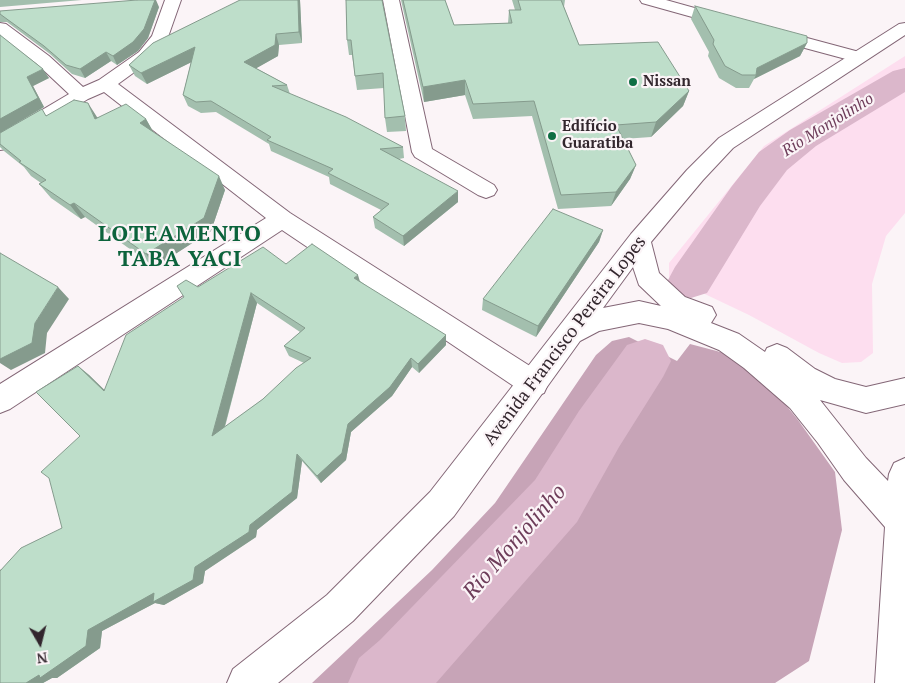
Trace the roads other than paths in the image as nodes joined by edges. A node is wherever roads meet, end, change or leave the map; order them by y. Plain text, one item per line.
1 (164, 0) edge
2 (391, 0) edge
3 (648, 0) edge
4 (0, 28) edge
5 (905, 28) edge
6 (857, 57) junction
7 (106, 84) junction
8 (82, 95) junction
9 (0, 144) edge
10 (486, 190) dead end
11 (282, 220) junction
12 (639, 240) junction
13 (572, 332) junction
14 (534, 384) junction
15 (905, 391) edge
16 (0, 400) edge
17 (905, 474) edge
18 (903, 521) junction
19 (247, 683) edge
20 (895, 683) edge

1 - 7 street
2 - 10 street
3 - 6 street
4 - 8 street
5 - 6 street, Avenida Francisco Pereira Lopes
6 - 12 street, Avenida Francisco Pereira Lopes
7 - 8 street
7 - 11 street
8 - 9 street
11 - 14 street
11 - 16 street
12 - 13 street, Avenida Francisco Pereira Lopes
12 - 15 street
13 - 14 street, Avenida Francisco Pereira Lopes
13 - 18 street
14 - 19 street, Avenida Francisco Pereira Lopes
17 - 18 street
18 - 20 street

